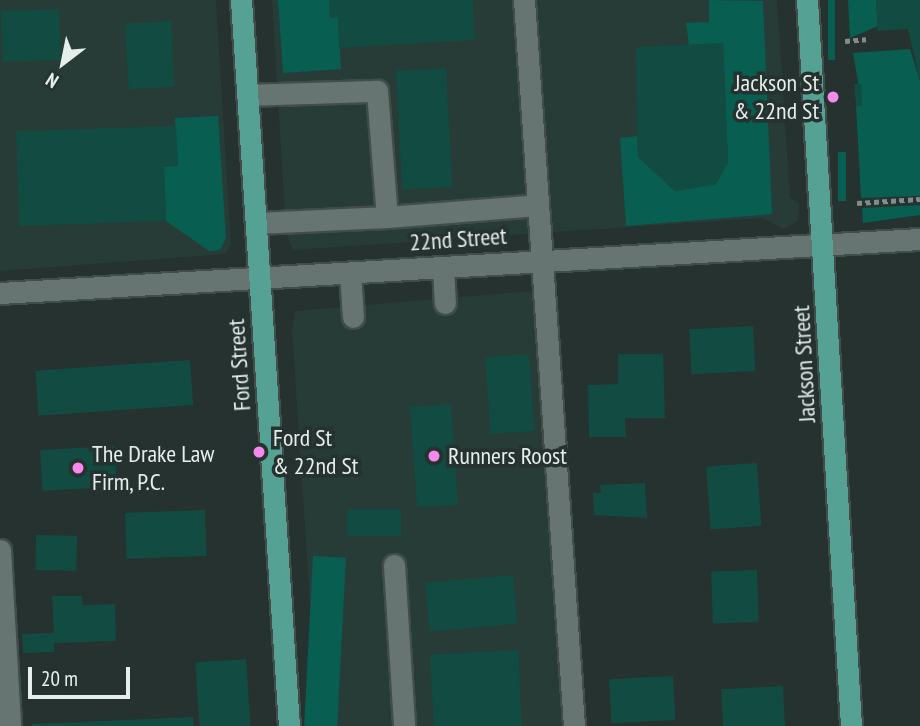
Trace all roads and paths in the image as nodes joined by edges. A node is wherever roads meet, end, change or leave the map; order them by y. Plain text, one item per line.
1 (241, 0) edge
2 (524, 0) edge
3 (807, 0) edge
4 (866, 39) dead end
5 (845, 41) dead end
6 (247, 95) junction
7 (920, 199) edge
8 (857, 202) dead end
9 (538, 205) junction
10 (387, 216) junction
11 (256, 223) junction
12 (920, 239) edge
13 (823, 244) junction
14 (542, 260) junction
15 (443, 267) junction
16 (350, 273) junction
17 (260, 280) junction
18 (0, 293) edge
19 (445, 303) dead end
20 (352, 317) dead end
21 (0, 550) edge
22 (394, 565) dead end
23 (10, 726) edge
24 (289, 726) edge
25 (404, 726) edge
26 (574, 726) edge
27 (851, 726) edge

1 - 6 main road, Ford Street
2 - 9 street
3 - 13 main road, Jackson Street
4 - 5 path
6 - 10 street
6 - 11 main road, Ford Street
7 - 8 path
9 - 10 street
9 - 14 street
10 - 11 street
11 - 17 main road, Ford Street
12 - 13 street, 22nd Street
13 - 14 street, 22nd Street
13 - 27 main road, Jackson Street
14 - 15 street, 22nd Street
14 - 26 street
15 - 16 street, 22nd Street
15 - 19 street
16 - 17 street, 22nd Street
16 - 20 street
17 - 18 street, 22nd Street
17 - 24 main road, Ford Street
21 - 23 street
22 - 25 street

